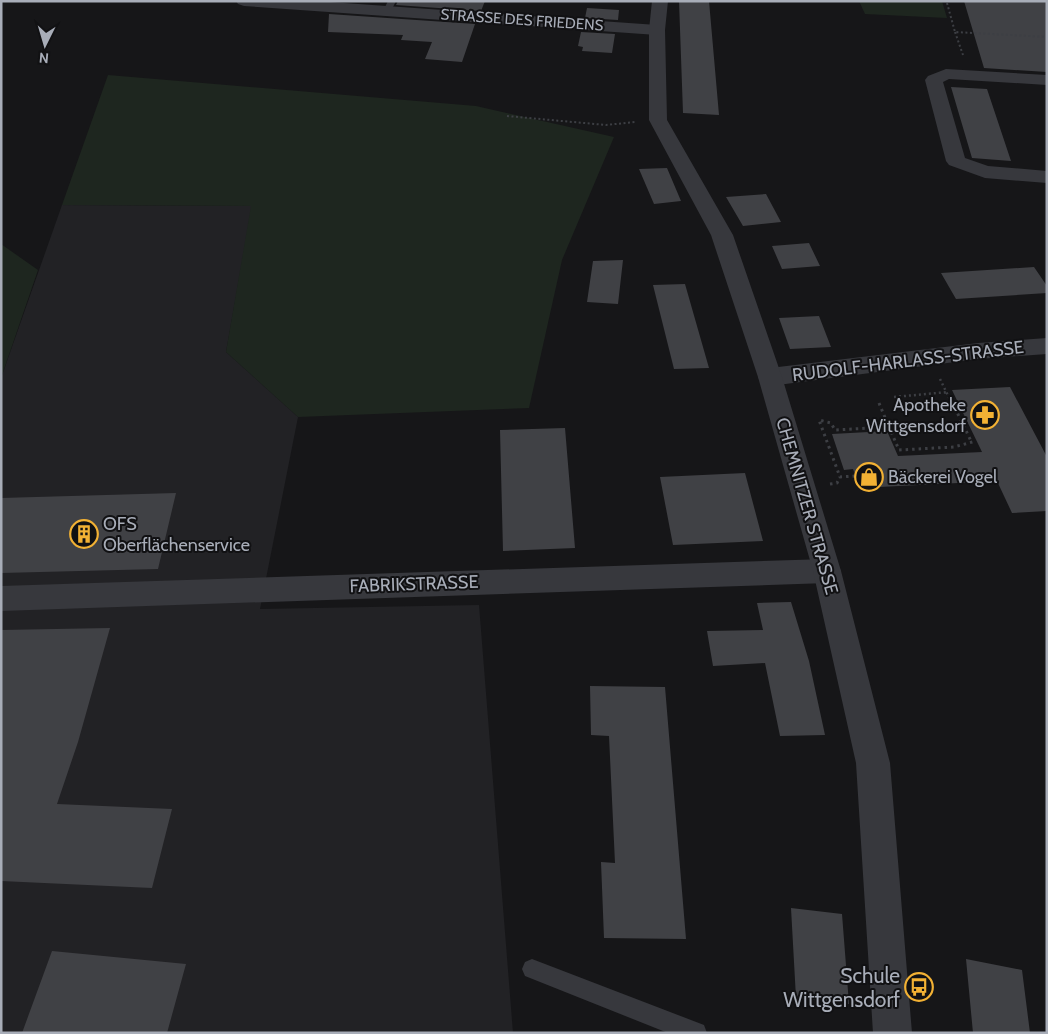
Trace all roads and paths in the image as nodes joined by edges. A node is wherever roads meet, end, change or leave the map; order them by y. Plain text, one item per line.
1 (244, 1) edge
2 (660, 1) edge
3 (947, 2) dead end
4 (389, 6) edge
5 (657, 30) junction
6 (1047, 37) edge
7 (1047, 80) edge
8 (507, 116) dead end
9 (658, 120) junction
10 (1047, 177) edge
11 (1047, 346) edge
12 (928, 358) junction
13 (770, 377) junction
14 (948, 392) junction
15 (894, 397) dead end
16 (879, 403) dead end
17 (963, 424) junction
18 (968, 424) dead end
19 (889, 427) junction
20 (819, 433) dead end
21 (824, 433) junction
22 (970, 441) junction
23 (976, 441) dead end
24 (898, 450) junction
25 (898, 456) dead end
26 (856, 476) dead end
27 (840, 477) junction
28 (826, 484) dead end
29 (827, 570) junction
30 (1, 599) edge
31 (532, 969) dead end
32 (696, 1033) edge
33 (893, 1033) edge

1 - 4 street, STRASSE DES FRIEDENS
2 - 5 street, CHEMNITZER STRASSE
3 - 6 path
4 - 5 street, STRASSE DES FRIEDENS
5 - 9 street, CHEMNITZER STRASSE
7 - 10 street
8 - 9 path
9 - 13 street, CHEMNITZER STRASSE
11 - 12 street, RUDOLF-HARLASS-STRASSE
12 - 13 street, RUDOLF-HARLASS-STRASSE
12 - 14 path
13 - 29 street, CHEMNITZER STRASSE
14 - 15 path
14 - 17 path
16 - 19 path
17 - 18 path
17 - 22 path
19 - 21 path
19 - 24 path
20 - 21 path
21 - 27 path
22 - 23 path
22 - 24 path
24 - 25 path
26 - 27 path
27 - 28 path
29 - 30 street, FABRIKSTRASSE
29 - 33 street, CHEMNITZER STRASSE
31 - 32 lane

